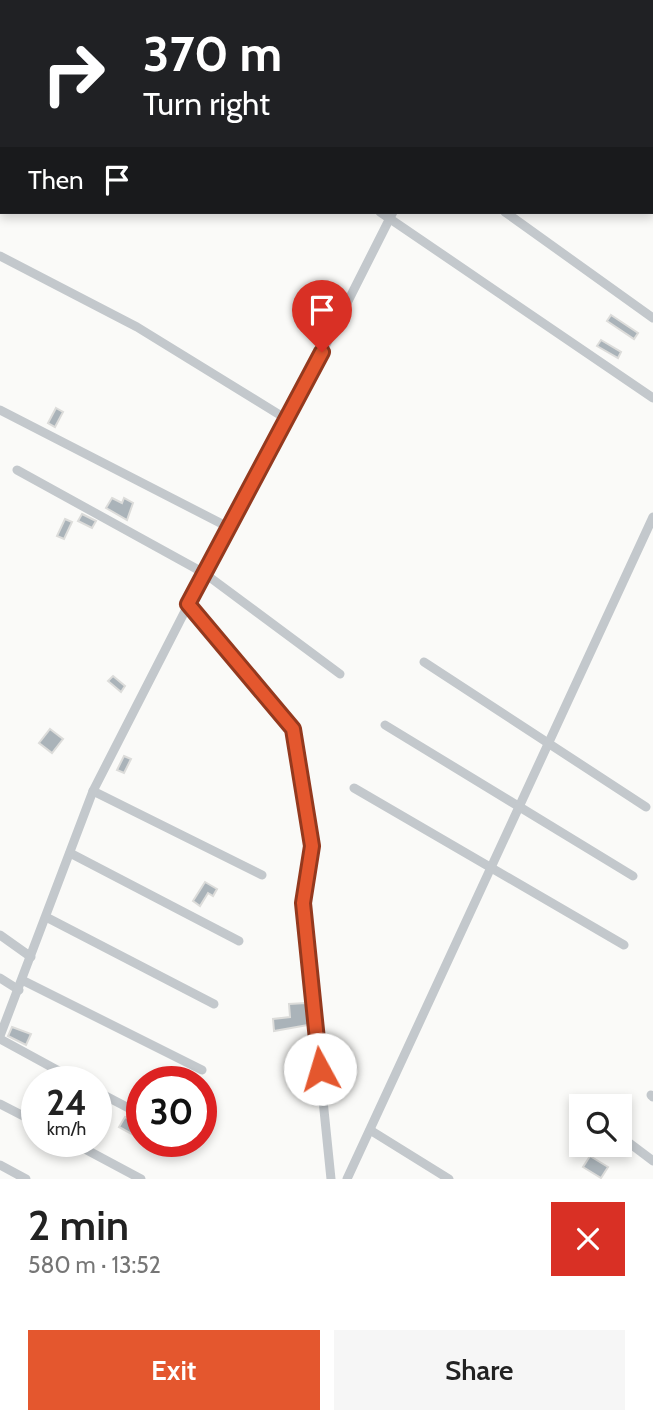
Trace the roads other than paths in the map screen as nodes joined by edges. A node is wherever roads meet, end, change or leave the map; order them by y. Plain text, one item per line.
1 (508, 214) edge
2 (391, 215) edge
3 (0, 256) edge
4 (653, 318) edge
5 (653, 398) edge
6 (0, 410) edge
7 (288, 420) junction
8 (17, 471) dead end
9 (653, 517) edge
10 (229, 527) junction
11 (204, 573) junction
12 (188, 604) junction
13 (424, 663) dead end
14 (340, 674) dead end
15 (385, 725) dead end
16 (548, 744) junction
17 (355, 788) dead end
18 (93, 791) junction
19 (519, 807) junction
20 (646, 807) dead end
21 (69, 853) junction
22 (490, 869) junction
23 (262, 875) dead end
24 (633, 876) dead end
25 (46, 917) junction
26 (0, 935) edge
27 (239, 941) dead end
28 (624, 946) dead end
29 (31, 957) junction
30 (0, 978) edge
31 (21, 985) junction
32 (214, 1004) dead end
33 (0, 1038) edge
34 (50, 1066) edge
35 (193, 1066) edge
36 (0, 1104) edge
37 (21, 1115) edge
38 (370, 1130) junction
39 (632, 1145) edge
40 (100, 1157) edge
41 (653, 1161) edge
42 (0, 1165) edge
43 (26, 1179) edge
44 (141, 1179) edge
45 (331, 1179) edge
46 (347, 1179) edge
47 (449, 1179) edge

1 - 4 street
2 - 5 street
2 - 7 street
3 - 7 street
6 - 10 street
7 - 10 street
8 - 11 street
9 - 16 street
10 - 11 street
11 - 12 street
11 - 14 street
12 - 18 street
12 - 45 street
13 - 16 street
15 - 19 street
16 - 19 street
16 - 20 street
17 - 22 street
18 - 21 street
18 - 23 street
19 - 22 street
19 - 24 street
21 - 25 street
21 - 27 street
22 - 28 street
22 - 38 street
25 - 29 street
25 - 32 street
26 - 29 street
29 - 31 street
30 - 31 street
31 - 33 street
31 - 35 street
33 - 34 street
36 - 37 street
38 - 46 street
38 - 47 street
39 - 41 street
40 - 44 street
42 - 43 street

